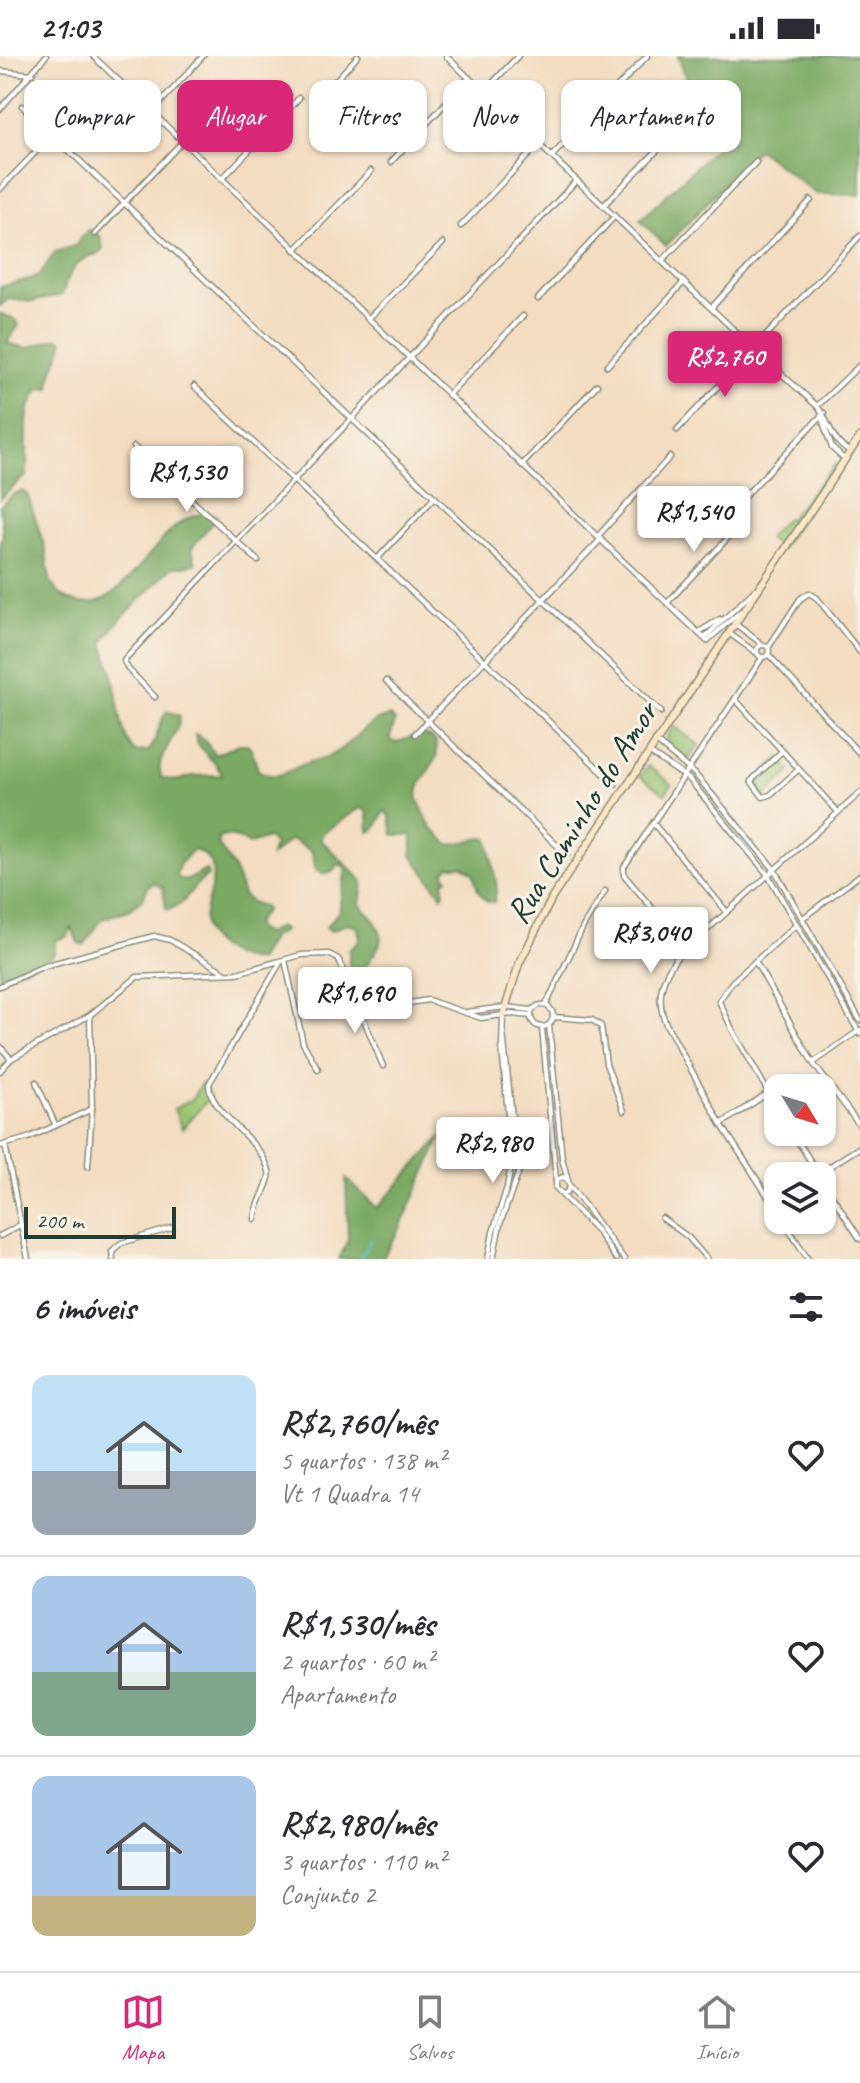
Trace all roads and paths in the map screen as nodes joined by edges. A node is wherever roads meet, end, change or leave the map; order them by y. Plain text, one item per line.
1 (46, 56) edge
2 (93, 56) edge
3 (203, 56) edge
4 (358, 56) edge
5 (446, 56) edge
6 (518, 56) edge
7 (647, 56) edge
8 (0, 71) edge
9 (32, 74) junction
10 (469, 78) joint
11 (118, 80) edge
12 (336, 80) edge
13 (495, 80) edge
14 (299, 98) dead end
15 (161, 102) edge
16 (0, 109) edge
17 (161, 121) edge
18 (177, 137) edge
19 (177, 147) edge
20 (545, 150) edge
21 (36, 152) edge
22 (70, 152) edge
23 (193, 152) edge
24 (531, 152) edge
25 (656, 152) edge
26 (552, 156) junction
27 (391, 162) dead end
28 (756, 162) dead end
29 (371, 171) dead end
30 (222, 179) junction
31 (577, 180) junction
32 (0, 189) edge
33 (811, 200) dead end
34 (124, 202) junction
35 (604, 205) junction
36 (615, 216) junction
37 (461, 226) dead end
38 (95, 234) dead end
39 (860, 236) edge
40 (443, 243) dead end
41 (295, 250) junction
42 (662, 261) junction
43 (685, 282) junction
44 (538, 299) dead end
45 (711, 307) junction
46 (523, 316) dead end
47 (368, 319) junction
48 (754, 349) junction
49 (410, 358) junction
50 (860, 365) edge
51 (607, 366) dead end
52 (597, 385) dead end
53 (194, 386) dead end
54 (449, 394) junction
55 (820, 411) junction
56 (352, 419) junction
57 (677, 430) dead end
58 (860, 437) edge
59 (837, 442) junction
60 (134, 447) dead end
61 (832, 448) junction
62 (849, 451) junction
63 (670, 457) dead end
64 (844, 459) junction
65 (522, 465) junction
66 (293, 479) junction
67 (435, 497) junction
68 (744, 497) dead end
69 (740, 525) dead end
70 (600, 537) junction
71 (236, 540) junction
72 (378, 558) junction
73 (258, 561) dead end
74 (761, 584) junction
75 (544, 599) junction
76 (668, 602) junction
77 (748, 603) junction
78 (735, 608) junction
79 (734, 623) junction
80 (699, 632) junction
81 (728, 632) junction
82 (706, 640) junction
83 (766, 646) junction
84 (756, 652) junction
85 (860, 652) edge
86 (768, 654) junction
87 (762, 658) junction
88 (485, 661) junction
89 (386, 681) dead end
90 (155, 697) dead end
91 (735, 699) junction
92 (661, 712) dead end
93 (428, 723) junction
94 (415, 734) dead end
95 (655, 741) junction
96 (666, 750) junction
97 (648, 751) junction
98 (781, 752) junction
99 (860, 754) edge
100 (660, 760) junction
101 (689, 767) junction
102 (798, 770) junction
103 (684, 775) junction
104 (615, 784) dead end
105 (860, 793) edge
106 (838, 812) junction
107 (653, 823) junction
108 (567, 855) dead end
109 (774, 869) junction
110 (768, 875) junction
111 (860, 875) edge
112 (605, 891) dead end
113 (727, 912) junction
114 (803, 919) junction
115 (797, 924) junction
116 (686, 948) junction
117 (283, 960) junction
118 (204, 961) junction
119 (755, 961) junction
120 (226, 973) junction
121 (213, 975) junction
122 (0, 986) edge
123 (546, 1005) junction
124 (365, 1010) junction
125 (504, 1011) junction
126 (467, 1013) junction
127 (532, 1013) junction
128 (90, 1015) junction
129 (554, 1017) junction
130 (860, 1020) edge
131 (549, 1025) junction
132 (542, 1028) junction
133 (859, 1032) edge
134 (0, 1046) edge
135 (11, 1059) junction
136 (813, 1063) junction
137 (383, 1066) dead end
138 (318, 1069) dead end
139 (0, 1071) edge
140 (36, 1082) dead end
141 (764, 1086) edge
142 (764, 1096) edge
143 (92, 1109) junction
144 (624, 1111) dead end
145 (55, 1124) junction
146 (721, 1124) junction
147 (860, 1126) edge
148 (2, 1146) edge
149 (860, 1147) edge
150 (836, 1165) edge
151 (88, 1166) dead end
152 (566, 1179) junction
153 (556, 1180) junction
154 (570, 1186) junction
155 (764, 1190) edge
156 (560, 1193) junction
157 (836, 1202) edge
158 (662, 1218) dead end
159 (255, 1219) dead end
160 (20, 1225) junction
161 (172, 1228) dead end
162 (792, 1234) edge
163 (0, 1236) edge
164 (860, 1239) edge
165 (28, 1259) edge
166 (113, 1259) edge
167 (491, 1259) edge
168 (616, 1259) edge
169 (624, 1259) edge
170 (707, 1259) edge
171 (808, 1259) edge

1 - 9 street
2 - 11 street
3 - 15 street
4 - 12 street
5 - 10 street
6 - 13 street
7 - 26 street
8 - 9 street
9 - 16 street
10 - 27 street
14 - 30 street
17 - 18 street
19 - 34 street
20 - 26 street
21 - 32 street
22 - 34 street
23 - 30 street
24 - 37 street
25 - 35 street
26 - 31 street
28 - 42 street
29 - 41 street
30 - 41 street
31 - 35 street
31 - 49 street
33 - 45 street
34 - 38 street
34 - 56 street
35 - 36 street
36 - 42 street
36 - 44 street
39 - 48 street
40 - 47 street
41 - 47 street
42 - 43 street
43 - 45 street
43 - 51 street
45 - 48 street
46 - 54 street
47 - 49 street
48 - 55 street
48 - 57 street
49 - 54 street
49 - 56 street
50 - 55 street
52 - 65 street
53 - 66 street
54 - 65 street
55 - 59 street
55 - 61 street
55 - 68 street
56 - 66 street
56 - 67 street
58 - 62 street, Rua Caminho do Amor
59 - 61 street
59 - 62 street
60 - 71 street
61 - 64 street
62 - 64 street, Rua Caminho do Amor
63 - 70 street
64 - 74 street, Rua Caminho do Amor
65 - 70 street
66 - 71 street
66 - 72 street
67 - 72 street
67 - 75 street
69 - 76 street
70 - 75 street
70 - 76 street
71 - 73 street
71 - 90 street
72 - 88 street
74 - 77 street, Rua Caminho do Amor
74 - 78 street
75 - 88 street
75 - 92 street
76 - 80 street
77 - 79 street, Rua Caminho do Amor
77 - 82 street
78 - 80 street
78 - 82 street
79 - 81 street, Rua Caminho do Amor
79 - 83 street
80 - 82 street
81 - 84 street
81 - 95 street, Rua Caminho do Amor
83 - 84 street
83 - 85 street
83 - 86 street
84 - 87 street
86 - 87 street
86 - 99 street
87 - 91 street, Rua Caminho do Amor
88 - 93 street
88 - 104 street
89 - 93 street
91 - 98 street
91 - 101 street, Rua Caminho do Amor
93 - 94 street
93 - 108 street
95 - 96 street
95 - 97 street, Rua Caminho do Amor
96 - 100 street
96 - 101 street
97 - 100 street
97 - 125 street, Rua Caminho do Amor
98 - 102 street
98 - 102 street
100 - 103 street
101 - 103 street, Rua Caminho do Amor
101 - 109 street
102 - 106 street
103 - 107 street, Rua Caminho do Amor
103 - 110 street
105 - 106 street
106 - 109 street
107 - 113 street
107 - 116 street, Rua Caminho do Amor
109 - 110 street
109 - 114 street
110 - 113 street
110 - 115 street
111 - 114 street
112 - 123 street
113 - 116 street
114 - 115 street
114 - 130 street
115 - 119 street
115 - 133 street
116 - 146 street
117 - 120 street
117 - 124 street
117 - 138 street
117 - 159 street
118 - 120 street
118 - 121 street
118 - 122 street
119 - 136 street
119 - 141 street
120 - 121 street
121 - 128 street
123 - 127 street
123 - 129 street
124 - 126 street
124 - 137 street
125 - 126 street
125 - 126 street
125 - 127 street
125 - 167 street, Rua Caminho do Amor
127 - 132 street
128 - 135 street
128 - 143 street
129 - 131 street
129 - 144 street
131 - 132 street
131 - 152 street
132 - 153 street
133 - 136 street
134 - 135 street
135 - 139 street
136 - 147 street
140 - 145 street
142 - 146 street
143 - 145 street
143 - 151 street
145 - 148 street
146 - 155 street
148 - 160 street
149 - 150 street
152 - 153 street
152 - 154 street
153 - 156 street
154 - 156 street
154 - 169 street
156 - 168 street
157 - 164 street
158 - 170 street
160 - 163 street
160 - 165 street
161 - 166 street
162 - 171 street

